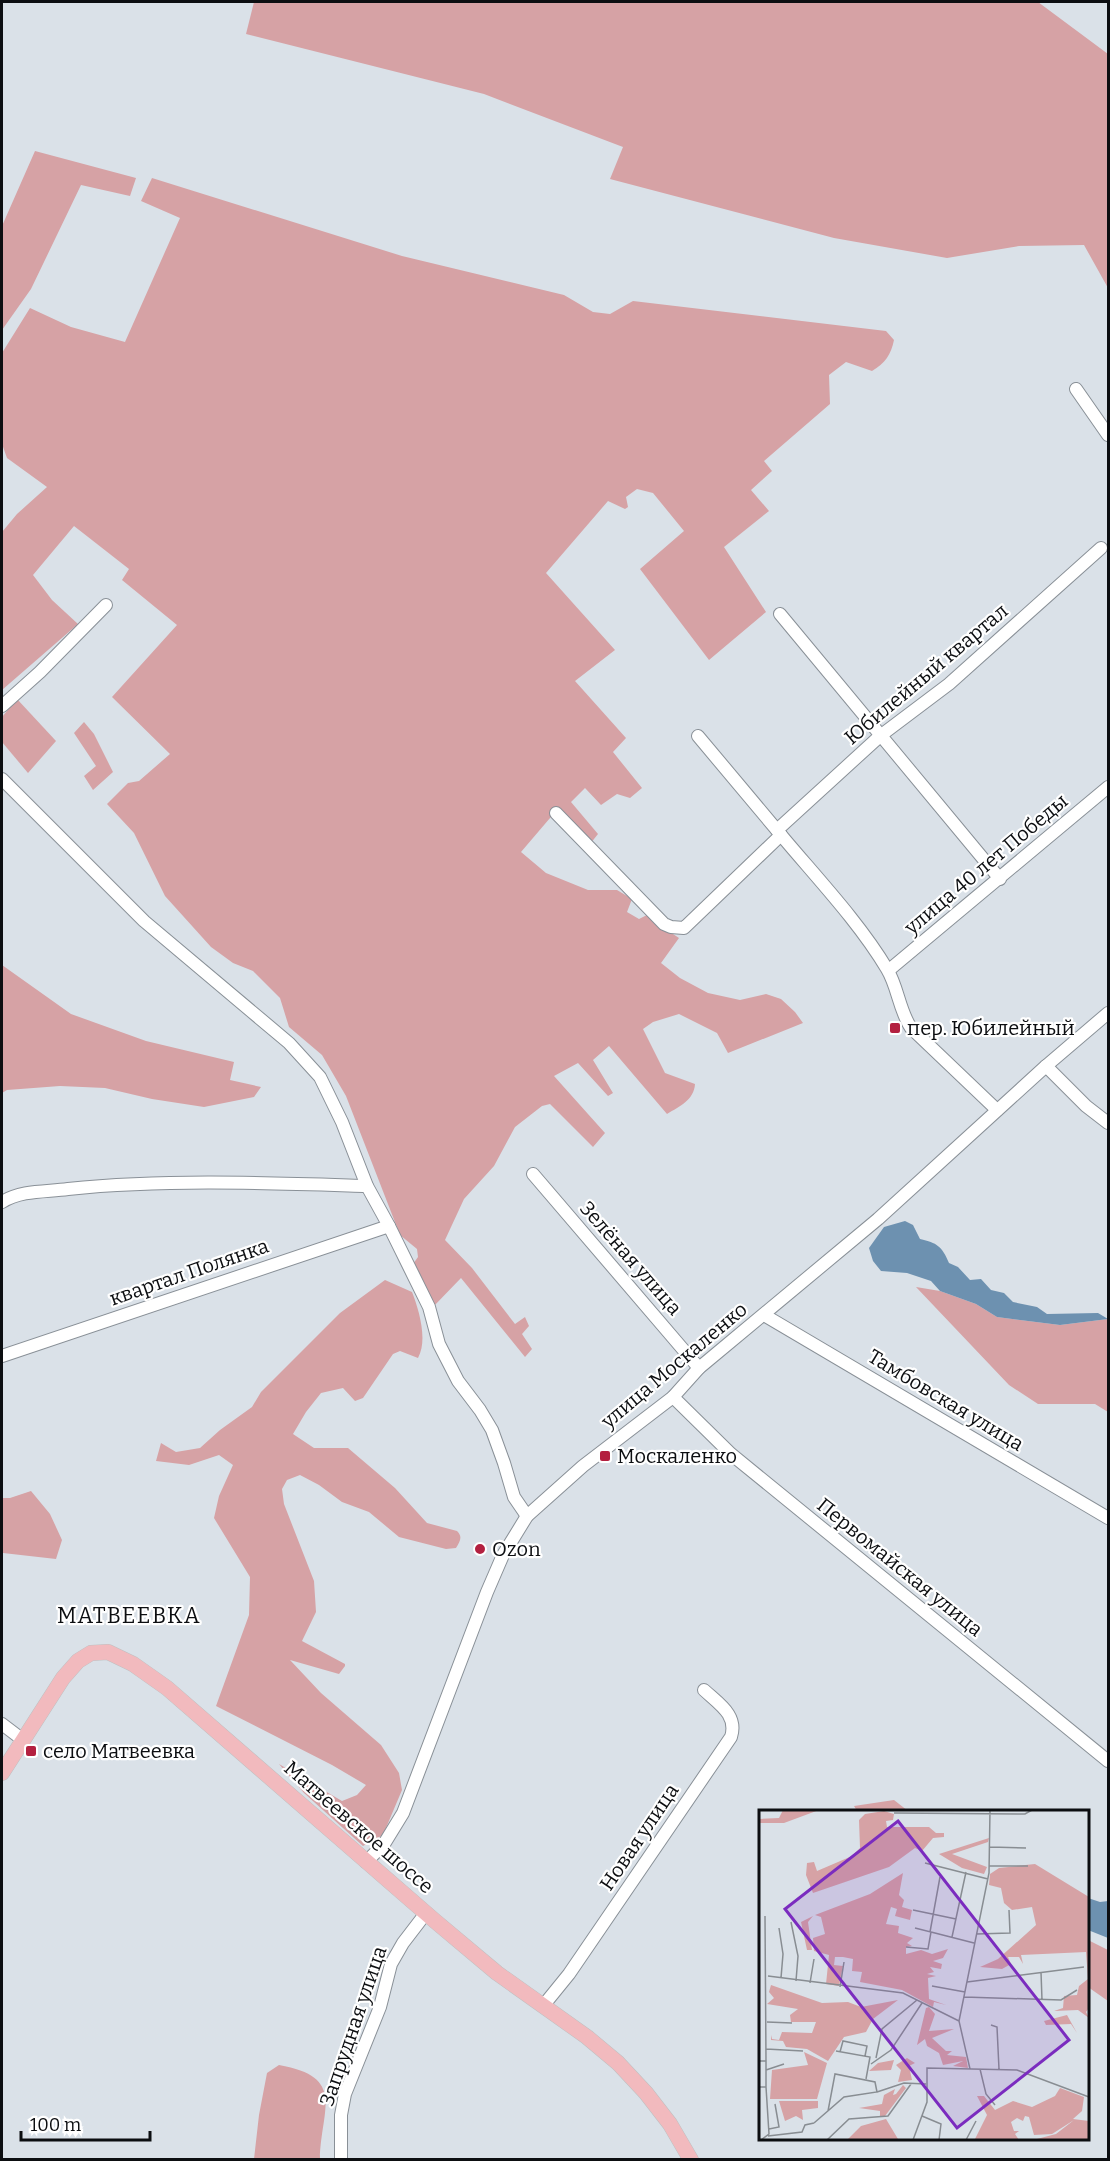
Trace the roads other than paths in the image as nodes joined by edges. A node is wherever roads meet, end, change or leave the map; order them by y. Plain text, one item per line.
1 (1076, 389) dead end
2 (1108, 435) edge
3 (1101, 548) dead end
4 (106, 605) dead end
5 (780, 614) dead end
6 (2, 706) edge
7 (698, 736) dead end
8 (880, 736) junction
9 (2, 779) edge
10 (1108, 787) edge
11 (556, 813) dead end
12 (779, 832) junction
13 (1000, 879) junction
14 (889, 970) junction
15 (1108, 1013) edge
16 (1046, 1066) junction
17 (997, 1110) junction
18 (1108, 1123) edge
19 (533, 1174) dead end
20 (367, 1186) junction
21 (2, 1202) edge
22 (389, 1226) junction
23 (764, 1315) junction
24 (2, 1356) edge
25 (699, 1368) junction
26 (673, 1397) junction
27 (527, 1516) junction
28 (1108, 1518) edge
29 (704, 1690) dead end
30 (2, 1724) edge
31 (23, 1740) junction
32 (1108, 1761) edge
33 (2, 1773) edge
34 (362, 1858) junction
35 (426, 1913) junction
36 (543, 2006) junction
37 (341, 2160) edge
38 (691, 2160) edge

1 - 2 street
3 - 8 street, Юбилейный квартал
4 - 6 street
5 - 8 street
7 - 12 street
8 - 12 street, Юбилейный квартал
8 - 13 street
9 - 20 street
10 - 13 street, улица 40 лет Победы
11 - 12 street, Юбилейный квартал
12 - 14 street
13 - 14 street, улица 40 лет Победы
14 - 17 street
15 - 16 street, улица Москаленко
16 - 17 street, улица Москаленко
16 - 18 street
17 - 23 street, улица Москаленко
19 - 25 street, Зелёная улица
20 - 21 street
20 - 22 street
22 - 24 street, квартал Полянка
22 - 27 street
23 - 25 street, улица Москаленко
23 - 28 street, Тамбовская улица
25 - 26 street, улица Москаленко
26 - 27 street, улица Москаленко
26 - 32 street, Первомайская улица
27 - 34 street, улица Москаленко
29 - 36 street, Новая улица
30 - 31 street
31 - 33 main road, Матвеевское шоссе
31 - 34 main road, Матвеевское шоссе
34 - 35 main road, Матвеевское шоссе
35 - 36 main road, Матвеевское шоссе
35 - 37 street, Запрудная улица
36 - 38 main road, Матвеевское шоссе

